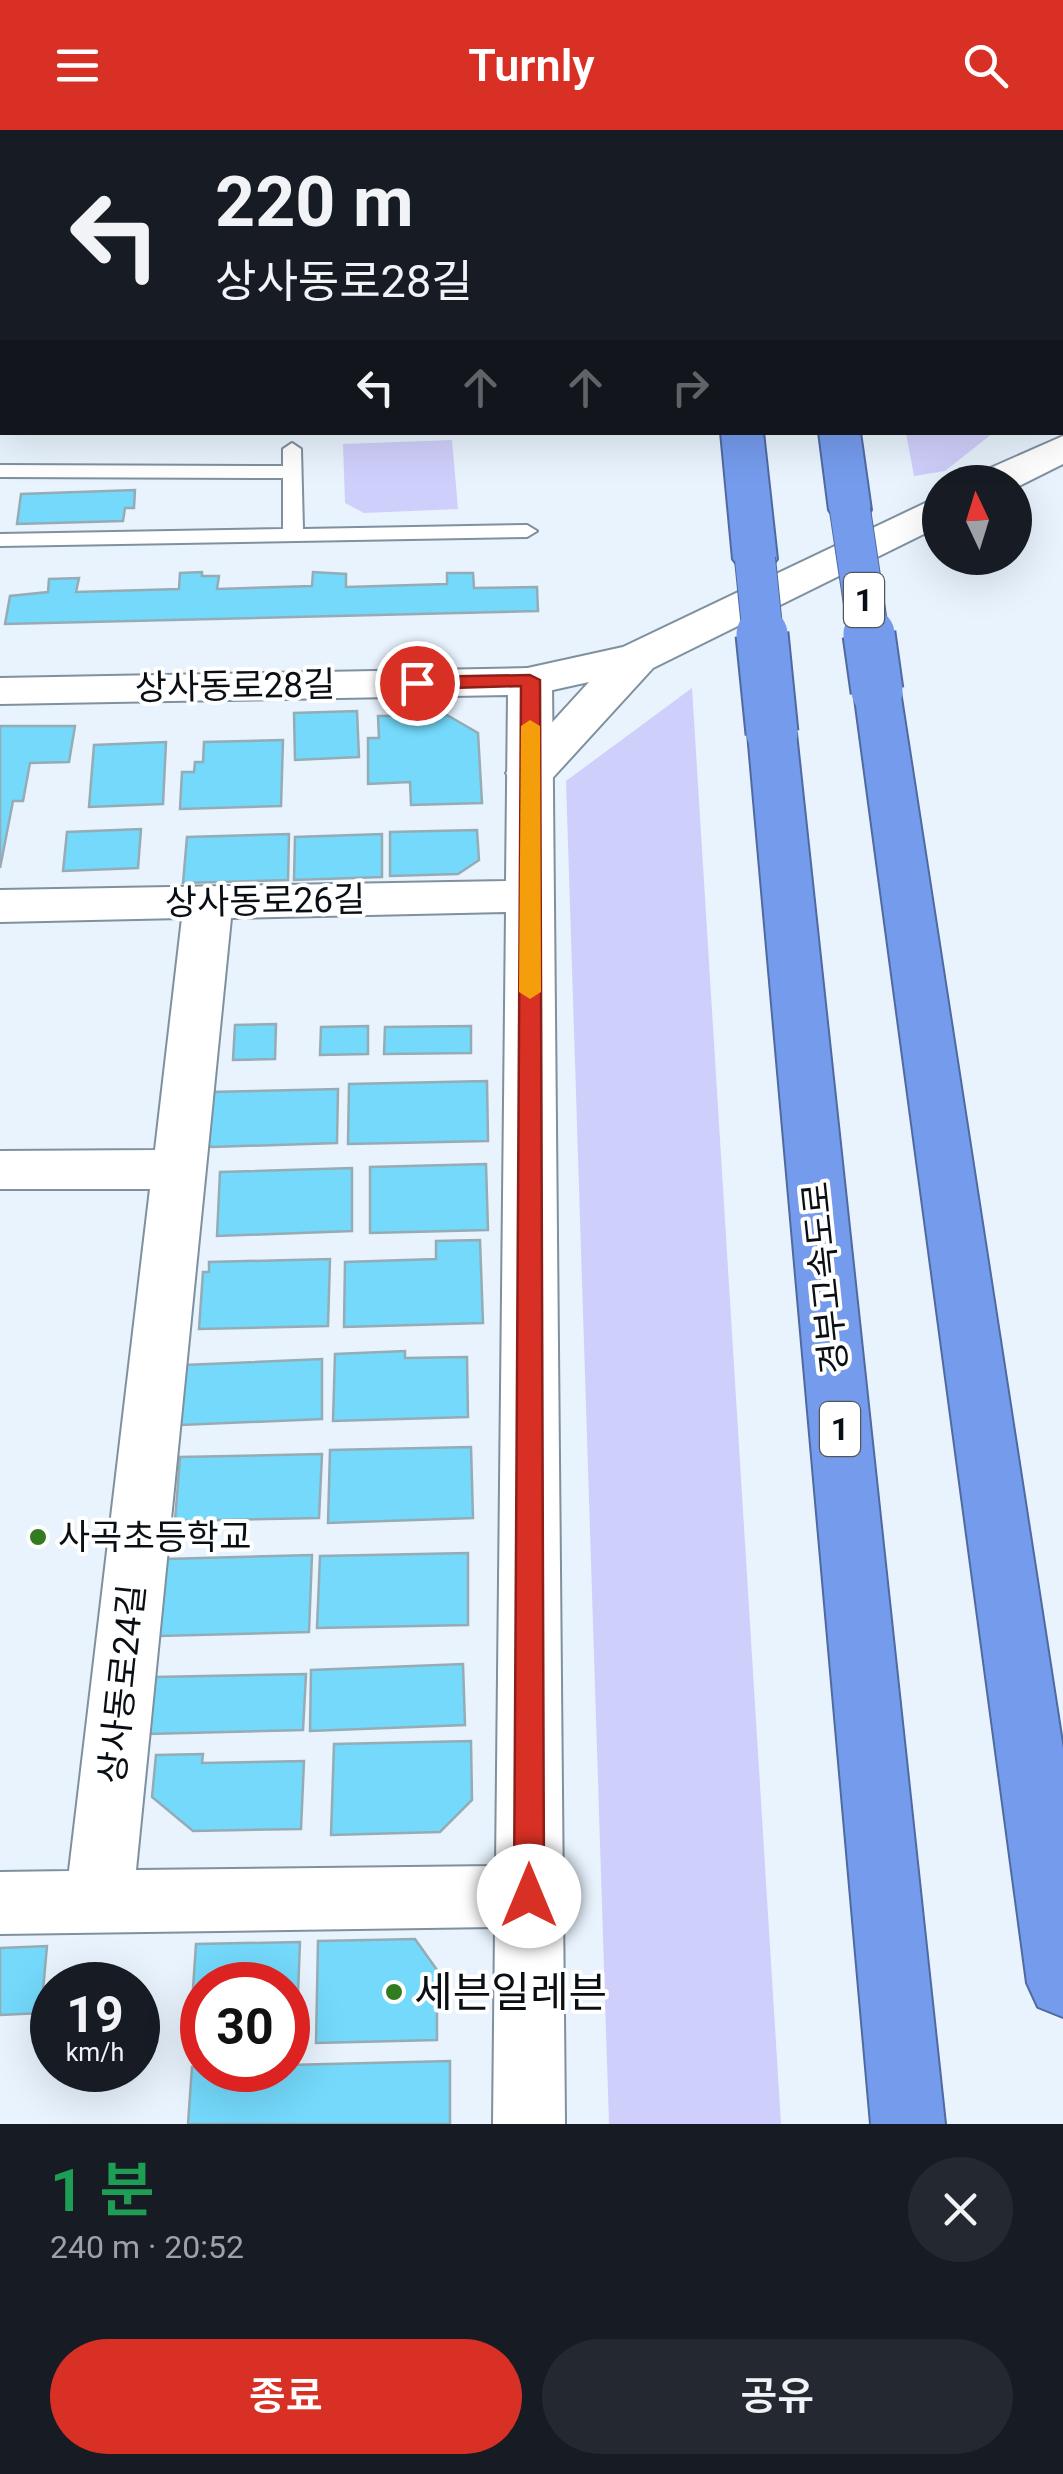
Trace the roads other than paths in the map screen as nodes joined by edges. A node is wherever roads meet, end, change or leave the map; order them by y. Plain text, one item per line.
1 (742, 435) edge
2 (839, 435) edge
3 (1063, 448) edge
4 (292, 449) dead end
5 (1028, 465) edge
6 (0, 471) edge
7 (292, 472) junction
8 (922, 518) edge
9 (527, 531) dead end
10 (293, 534) junction
11 (0, 540) edge
12 (638, 658) junction
13 (530, 680) junction
14 (0, 691) edge
15 (530, 773) junction
16 (530, 896) junction
17 (208, 903) junction
18 (0, 906) edge
19 (177, 1169) junction
20 (0, 1170) edge
21 (529, 1896) junction
22 (98, 1902) junction
23 (0, 1903) edge
24 (1063, 1983) edge
25 (529, 2124) edge
26 (908, 2124) edge

1 - 26 highway, 경부고속도로 / 1, bridge
2 - 24 highway, 1, bridge
3 - 5 main road
4 - 7 lane
6 - 7 lane
7 - 10 lane
8 - 12 main road
9 - 10 lane
10 - 11 lane
12 - 13 main road
12 - 15 main road
13 - 14 street, 상사동로28길
13 - 15 street
15 - 16 street
16 - 17 street, 상사동로26길
16 - 21 street
17 - 18 street, 상사동로26길
17 - 19 street, 상사동로24길
19 - 20 street
19 - 22 street, 상사동로24길
21 - 22 street
21 - 25 street
22 - 23 street

